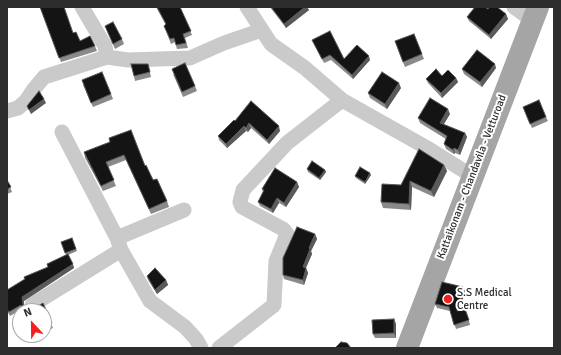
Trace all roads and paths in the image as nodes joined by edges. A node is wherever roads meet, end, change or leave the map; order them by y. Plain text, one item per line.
1 (82, 7) edge
2 (247, 7) edge
3 (514, 7) edge
4 (535, 13) edge
5 (262, 30) junction
6 (107, 57) junction
7 (342, 100) junction
8 (7, 111) edge
9 (62, 132) dead end
10 (472, 176) junction
11 (184, 210) dead end
12 (119, 244) junction
13 (35, 303) edge
14 (201, 348) edge
15 (219, 348) edge
16 (407, 348) edge

1 - 6 street
2 - 5 street
3 - 4 street
4 - 10 main road, Kattaikonam - Chandavila - Vetturoad
5 - 6 street
5 - 7 street
6 - 8 street
7 - 10 street
7 - 15 street
9 - 12 street
10 - 16 main road, Kattaikonam - Chandavila - Vetturoad
11 - 12 street
12 - 13 street
12 - 14 street

